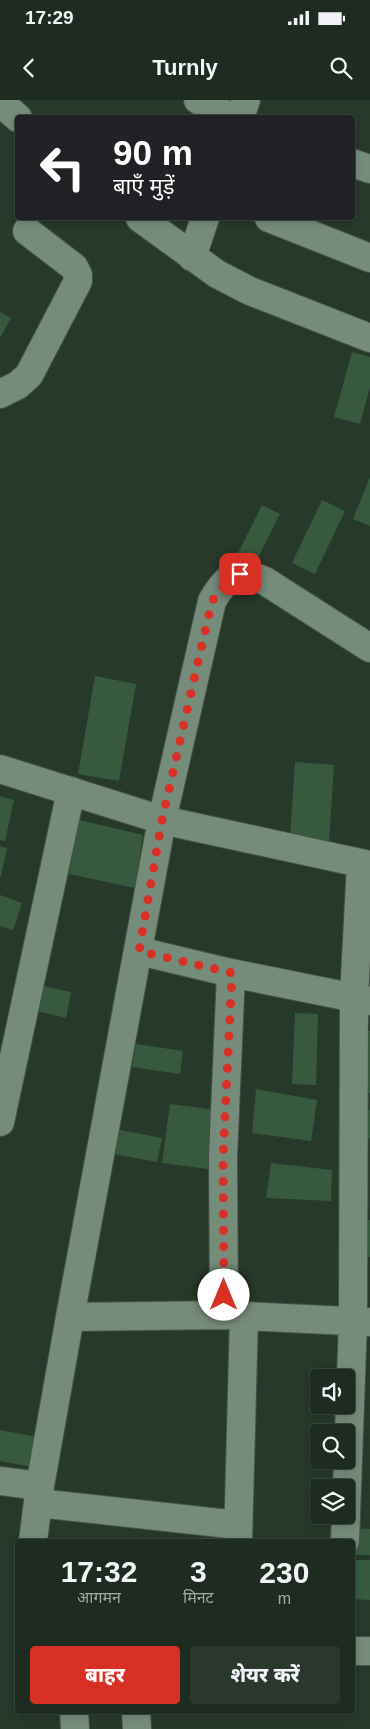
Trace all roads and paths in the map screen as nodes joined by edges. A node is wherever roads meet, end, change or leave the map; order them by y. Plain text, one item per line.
1 (198, 100) edge
2 (246, 100) edge
3 (0, 102) edge
4 (15, 115) edge
5 (226, 115) edge
6 (241, 115) edge
7 (355, 164) edge
8 (370, 169) edge
9 (143, 220) edge
10 (205, 220) edge
11 (274, 220) edge
12 (27, 231) dead end
13 (192, 257) junction
14 (370, 258) edge
15 (370, 338) edge
16 (0, 394) edge
17 (370, 648) edge
18 (0, 769) edge
19 (71, 791) junction
20 (162, 820) junction
21 (365, 864) edge
22 (139, 951) junction
23 (232, 973) junction
24 (362, 999) edge
25 (0, 1122) edge
26 (234, 1316) junction
27 (70, 1317) junction
28 (362, 1322) edge
29 (349, 1479) edge
30 (0, 1481) edge
31 (39, 1494) junction
32 (346, 1524) edge
33 (238, 1533) edge
34 (33, 1539) edge
35 (345, 1539) edge
36 (355, 1650) edge
37 (370, 1651) edge
38 (74, 1714) edge
39 (136, 1714) edge
40 (75, 1729) edge
41 (137, 1729) edge

1 - 5 street
2 - 6 street
3 - 4 street
7 - 8 street
9 - 13 street
10 - 13 street
11 - 14 street
12 - 16 street
13 - 15 street
17 - 20 street
18 - 19 street
19 - 20 street
19 - 25 street
20 - 21 street
20 - 22 street
21 - 24 street
22 - 23 street
22 - 27 street
23 - 24 street
23 - 26 street
24 - 28 street
26 - 27 street
26 - 28 street
26 - 33 street
27 - 31 street
28 - 29 street
30 - 31 street
31 - 33 street
31 - 34 street
32 - 35 street
36 - 37 street
38 - 40 street
39 - 41 street

